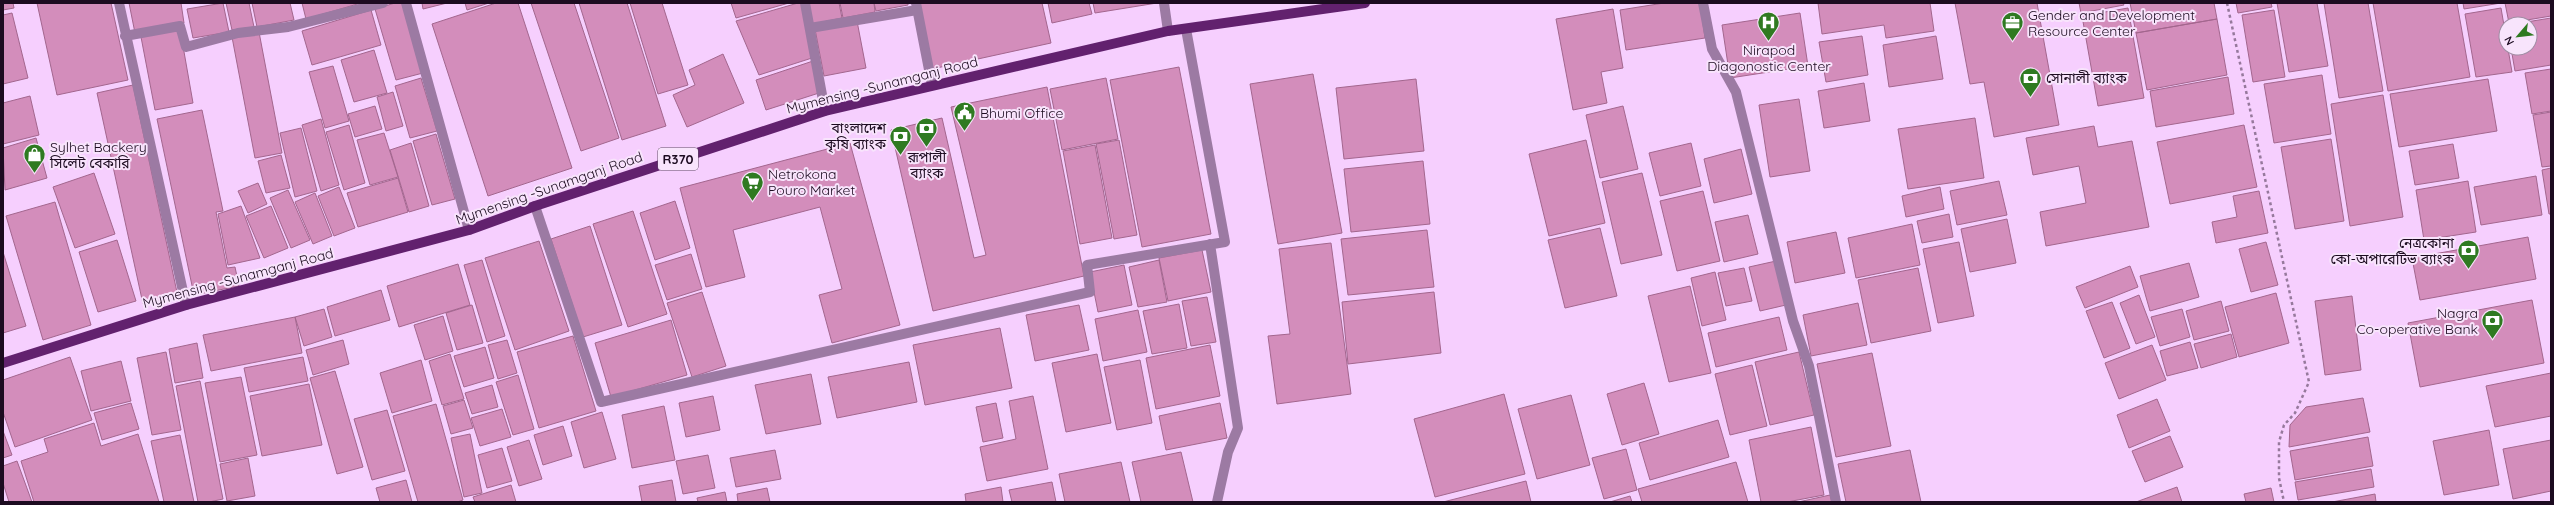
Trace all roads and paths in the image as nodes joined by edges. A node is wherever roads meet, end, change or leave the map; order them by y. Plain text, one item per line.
1 (118, 3) edge
2 (383, 3) edge
3 (406, 3) edge
4 (805, 3) edge
5 (1164, 3) edge
6 (1365, 3) edge
7 (1703, 3) edge
8 (2227, 3) edge
9 (917, 6) edge
10 (810, 28) junction
11 (1186, 29) junction
12 (1168, 31) junction
13 (125, 36) junction
14 (932, 85) junction
15 (825, 111) junction
16 (535, 206) junction
17 (469, 230) junction
18 (1210, 244) junction
19 (186, 304) junction
20 (3, 363) edge
21 (1217, 502) edge
22 (1836, 502) edge
23 (2284, 502) edge

1 - 13 street
2 - 13 street
3 - 17 street
4 - 10 street
5 - 12 street
6 - 11 main road, Mymensing -Sunamganj Road / R370
7 - 22 street
8 - 23 path
9 - 10 street
9 - 14 street
10 - 15 street
11 - 12 main road, Mymensing -Sunamganj Road / R370
11 - 18 street
12 - 14 main road, Mymensing -Sunamganj Road / R370
13 - 19 street
14 - 15 main road, Mymensing -Sunamganj Road / R370
15 - 16 main road, Mymensing -Sunamganj Road / R370
16 - 17 main road, Mymensing -Sunamganj Road / R370
16 - 18 street
17 - 19 main road, Mymensing -Sunamganj Road / R370
18 - 21 street
19 - 20 main road, Mymensing -Sunamganj Road / R370

